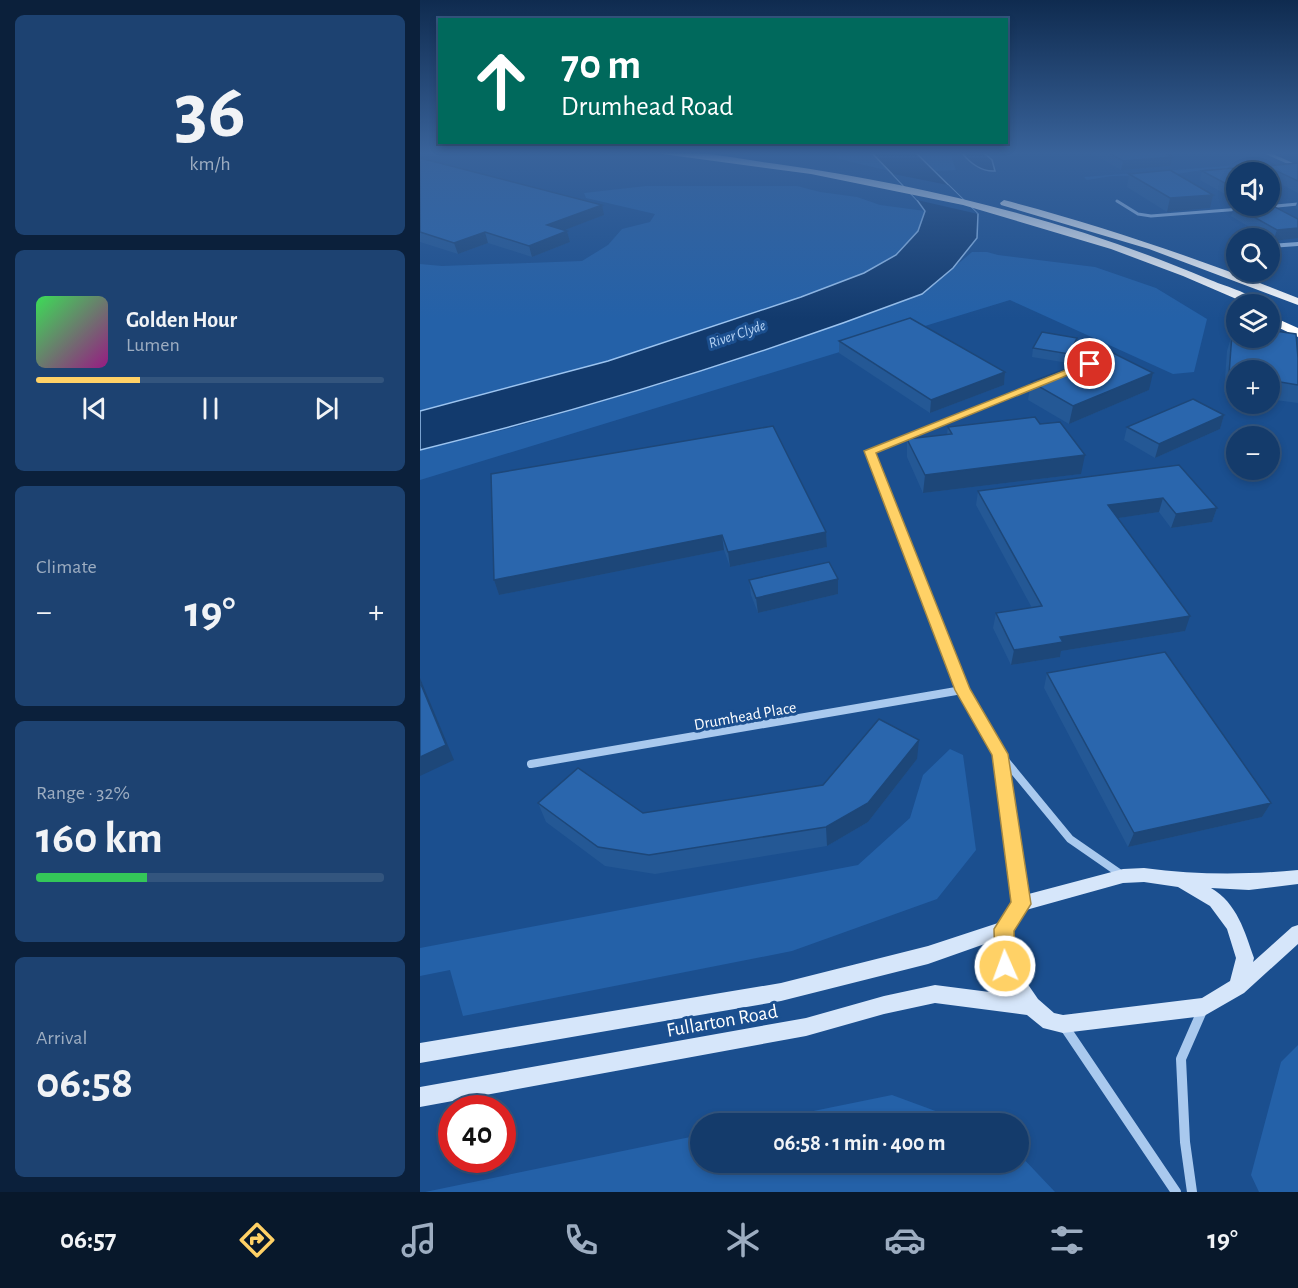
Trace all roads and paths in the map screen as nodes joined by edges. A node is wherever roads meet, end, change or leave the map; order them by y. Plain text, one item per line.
1 (984, 209) edge
2 (1024, 209) edge
3 (1129, 209) edge
4 (1226, 210) edge
5 (1127, 237) junction
6 (1298, 244) edge
7 (1280, 245) edge
8 (1226, 267) edge
9 (1173, 270) junction
10 (1271, 282) edge
11 (1298, 291) edge
12 (1232, 294) edge
13 (1226, 296) edge
14 (1298, 302) edge
15 (1280, 315) edge
16 (1280, 324) edge
17 (1298, 324) edge
18 (1298, 333) edge
19 (1042, 383) edge
20 (962, 690) junction
21 (1000, 754) junction
22 (531, 764) dead end
23 (1123, 876) junction
24 (1298, 877) edge
25 (1181, 880) junction
26 (1021, 904) junction
27 (1004, 929) junction
28 (1298, 933) edge
29 (1238, 987) junction
30 (1031, 1006) junction
31 (1204, 1008) junction
32 (1062, 1024) junction
33 (420, 1053) edge
34 (420, 1097) edge
35 (1176, 1192) edge
36 (1192, 1192) edge

1 - 9 highway
2 - 5 highway
3 - 4 street
5 - 8 highway
5 - 14 highway
6 - 7 street
9 - 12 highway
9 - 13 highway
10 - 11 highway
15 - 17 highway
16 - 18 highway
19 - 20 street
20 - 21 street
20 - 22 street, Drumhead Place
21 - 23 street
21 - 26 street
23 - 25 street
23 - 26 street
24 - 25 street
25 - 29 street
26 - 27 street
27 - 30 street
27 - 33 street, Fullarton Road
28 - 29 street
29 - 31 street
30 - 32 street
30 - 34 street, Fullarton Road
31 - 32 street
31 - 36 street
32 - 35 street

